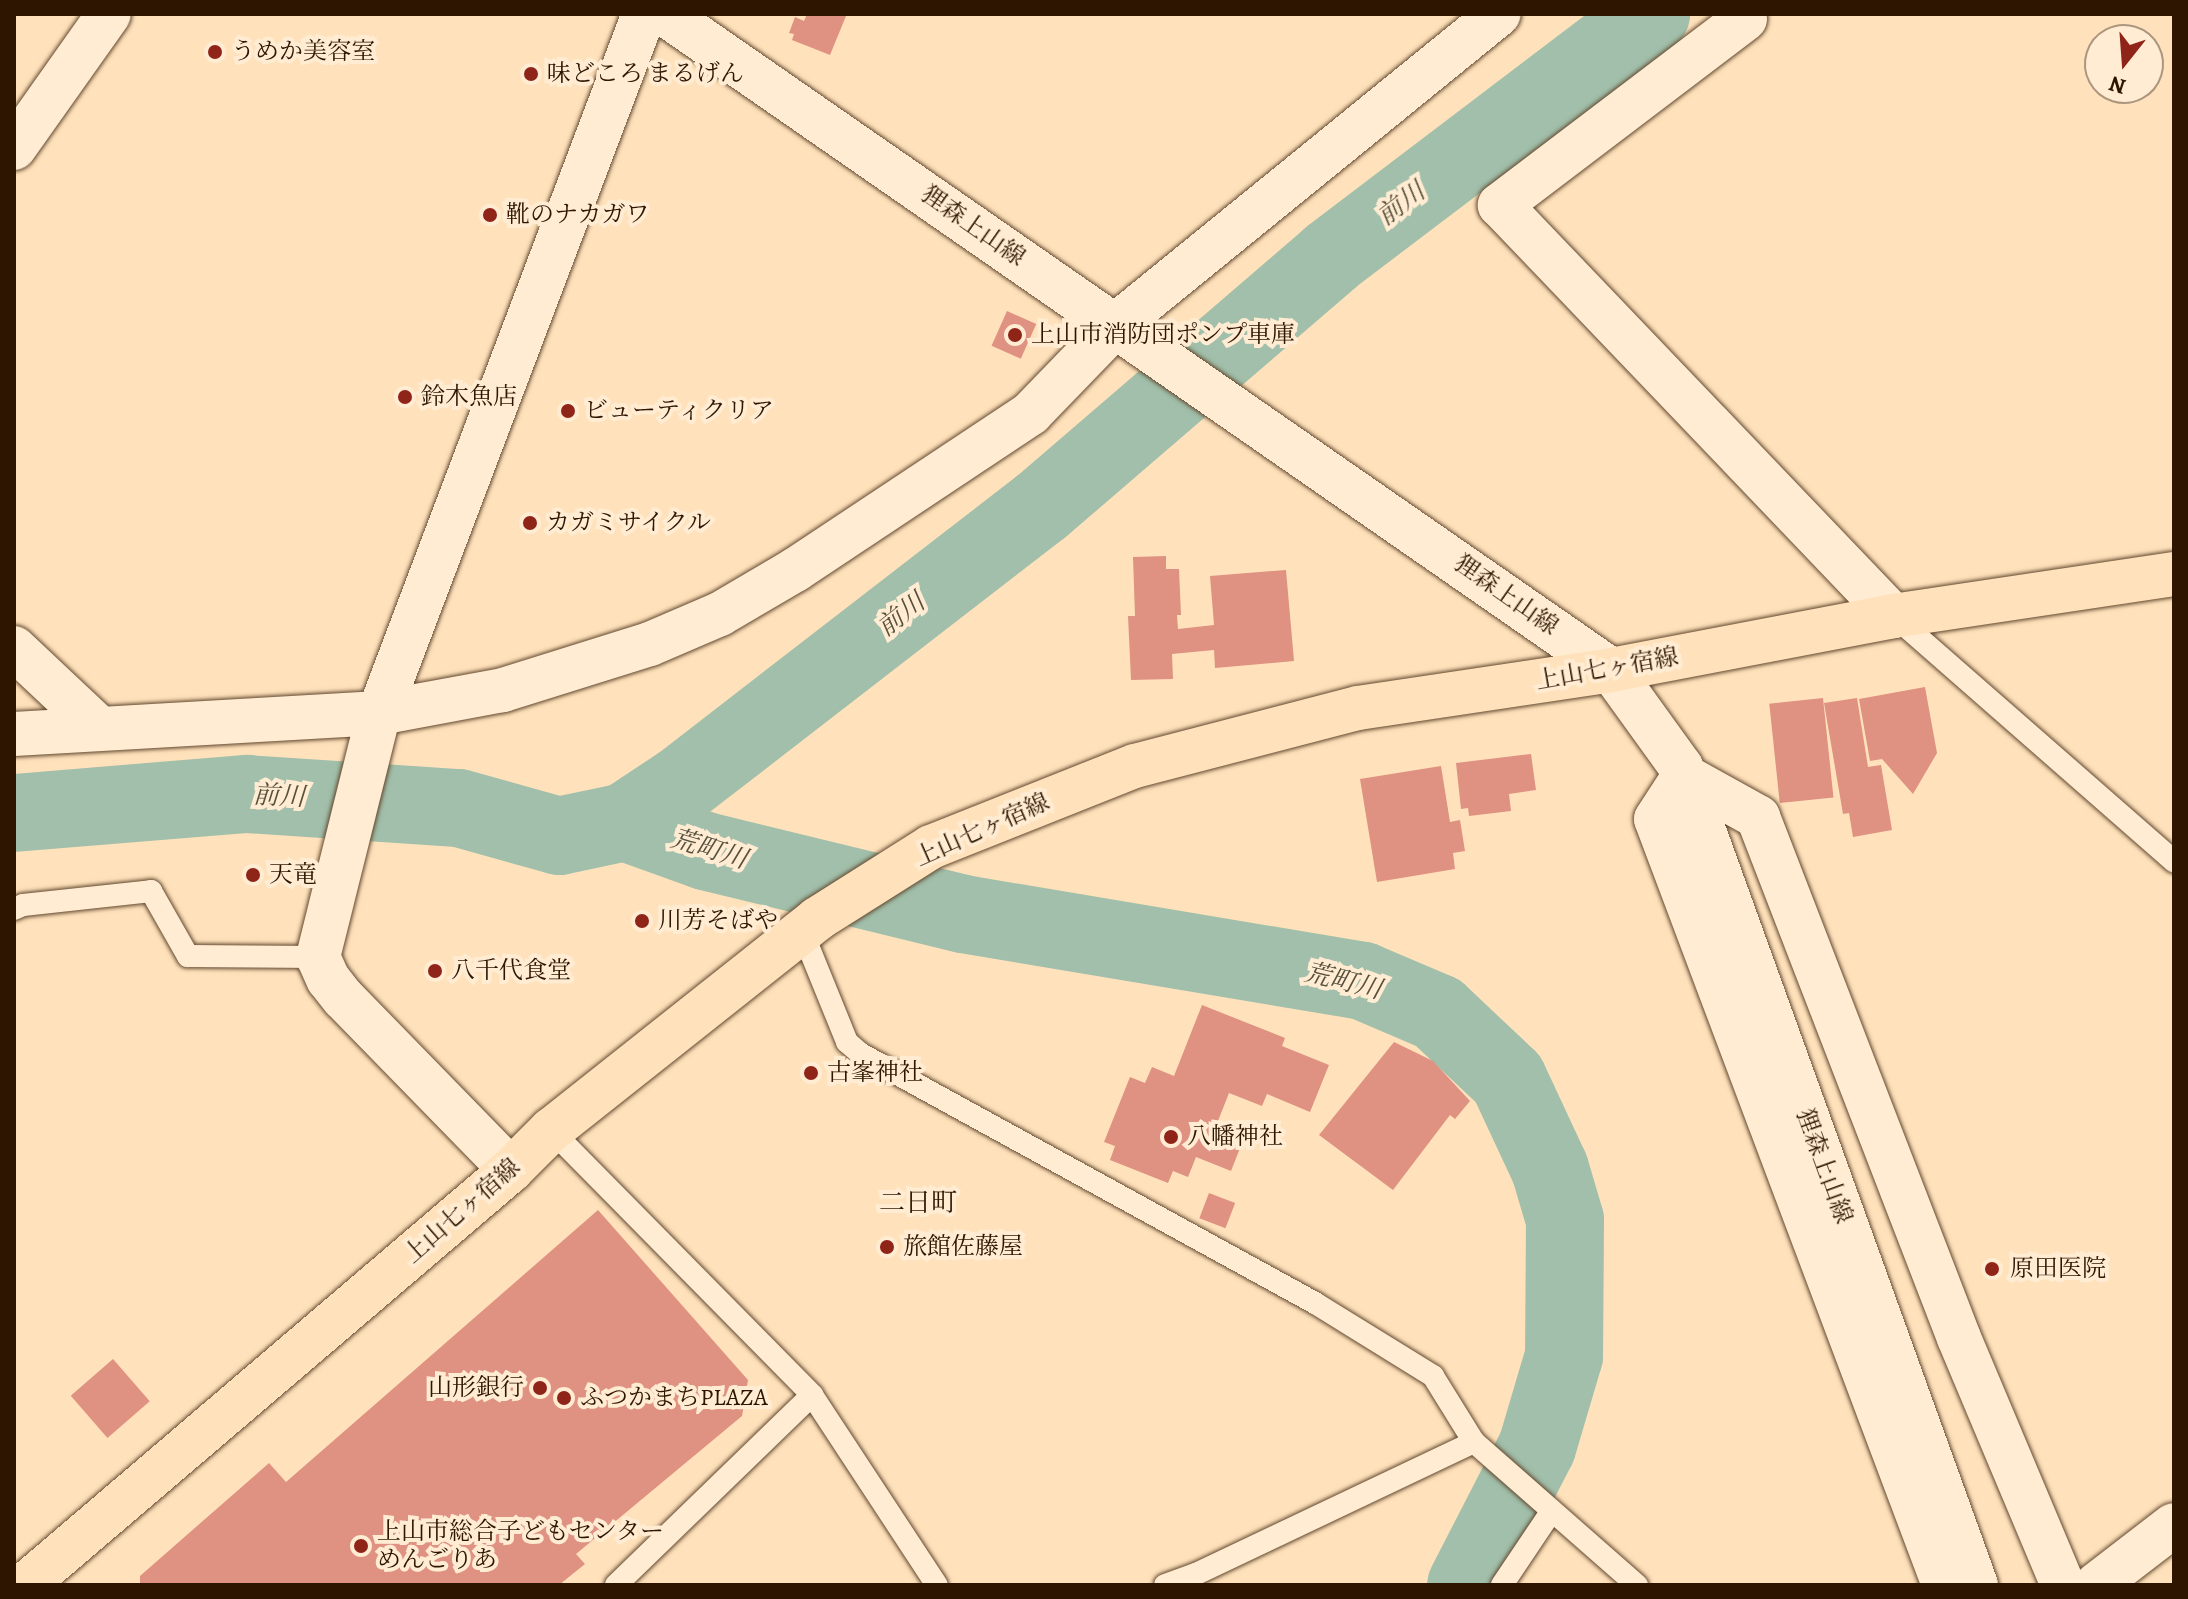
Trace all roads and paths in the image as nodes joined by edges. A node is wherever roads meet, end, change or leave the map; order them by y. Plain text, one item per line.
1 (109, 14) edge
2 (644, 14) edge
3 (665, 14) edge
4 (1499, 14) edge
5 (1745, 19) dead end
6 (14, 148) edge
7 (1124, 330) junction
8 (2174, 574) edge
9 (1893, 616) junction
10 (14, 648) edge
11 (1611, 670) junction
12 (379, 713) junction
13 (99, 728) junction
14 (14, 734) edge
15 (1684, 776) junction
16 (2174, 861) edge
17 (14, 909) edge
18 (810, 925) junction
19 (318, 957) junction
20 (551, 1130) junction
21 (511, 1170) junction
22 (812, 1395) junction
23 (1474, 1442) junction
24 (1551, 1512) junction
25 (2174, 1525) edge
26 (1965, 1584) edge
27 (25, 1585) edge
28 (616, 1585) edge
29 (937, 1585) edge
30 (1165, 1585) edge
31 (1502, 1585) edge
32 (1637, 1585) edge
33 (2063, 1585) edge
34 (2096, 1585) edge

1 - 6 street
2 - 12 street
3 - 7 street, 狸森上山線
4 - 7 street
5 - 9 street
7 - 11 street, 狸森上山線
7 - 12 street
8 - 9 main road, 上山七ヶ宿線
9 - 11 main road, 上山七ヶ宿線
9 - 16 lane
10 - 13 street
11 - 15 street, 狸森上山線
11 - 18 main road, 上山七ヶ宿線
12 - 13 street
12 - 19 street
13 - 14 street
15 - 26 street, 狸森上山線
15 - 33 street
17 - 19 lane
18 - 20 main road, 上山七ヶ宿線
18 - 23 lane
19 - 21 street
20 - 21 main road, 上山七ヶ宿線
20 - 22 lane
21 - 27 main road, 上山七ヶ宿線
22 - 28 lane
22 - 29 lane
23 - 24 lane
23 - 30 lane
24 - 31 lane
24 - 32 lane
25 - 34 street

